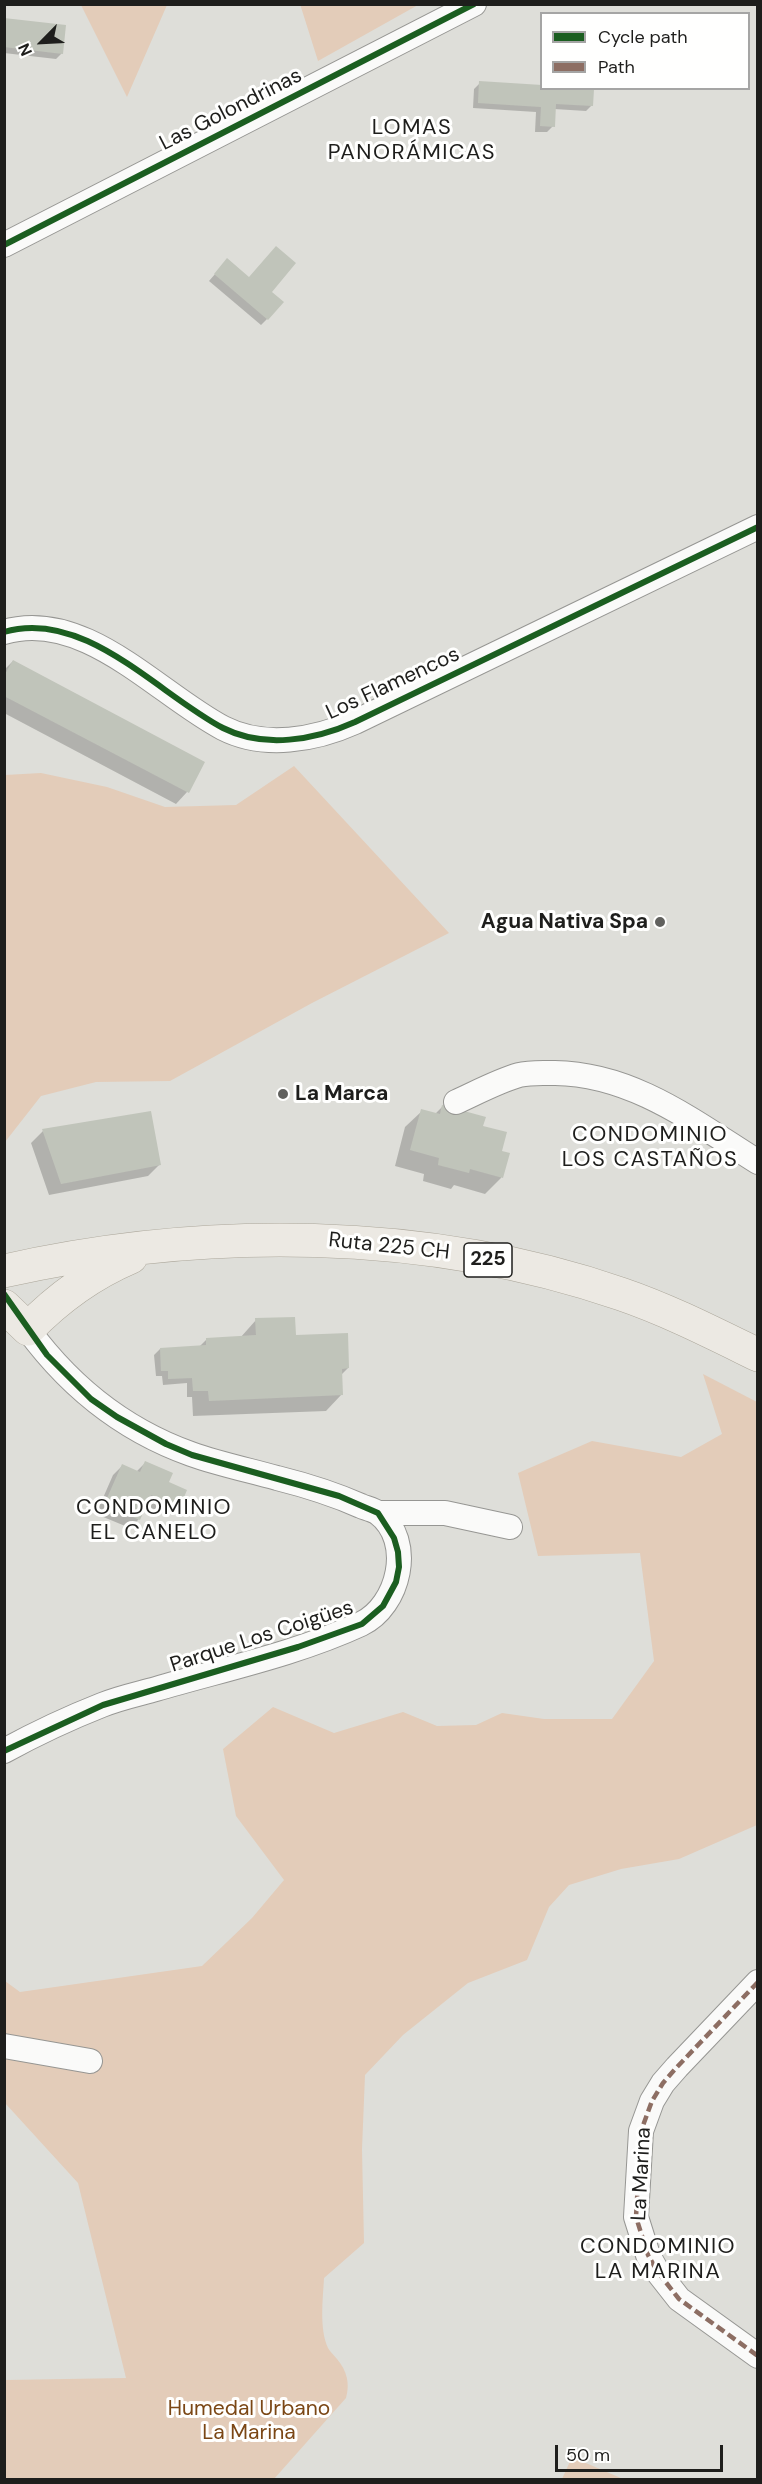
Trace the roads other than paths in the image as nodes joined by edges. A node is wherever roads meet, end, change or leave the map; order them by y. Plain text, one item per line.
1 (474, 4) edge
2 (4, 244) edge
3 (758, 527) edge
4 (4, 632) edge
5 (456, 1102) dead end
6 (758, 1162) edge
7 (167, 1245) junction
8 (4, 1271) edge
9 (4, 1294) edge
10 (4, 1306) edge
11 (28, 1329) junction
12 (758, 1355) edge
13 (378, 1513) junction
14 (510, 1527) dead end
15 (4, 1751) edge
16 (758, 1982) edge
17 (4, 2046) edge
18 (90, 2061) dead end
19 (758, 2356) edge

1 - 2 street, Las Golondrinas
3 - 4 street, Los Flamencos
5 - 6 street
7 - 8 main road, Ruta 225 CH / 225
7 - 11 main road
7 - 12 main road, Ruta 225 CH / 225
9 - 11 street
10 - 11 main road
11 - 13 street
13 - 14 street
13 - 15 street, Parque Los Coigües
16 - 19 street, La Marina
17 - 18 street

